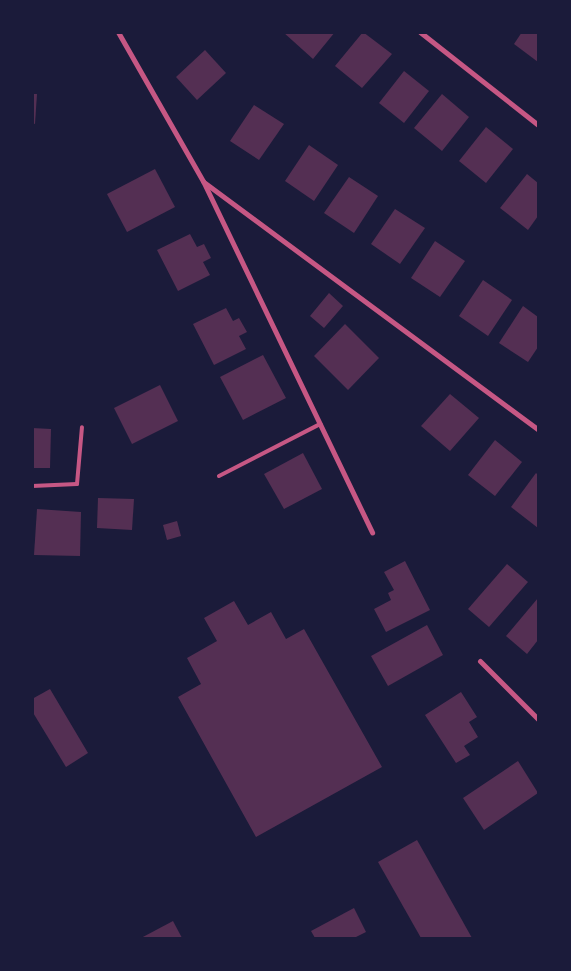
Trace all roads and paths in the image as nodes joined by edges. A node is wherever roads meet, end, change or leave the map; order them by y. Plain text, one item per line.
1 (118, 32) edge
2 (420, 32) edge
3 (538, 125) edge
4 (203, 181) junction
5 (320, 424) junction
6 (82, 427) dead end
7 (538, 429) edge
8 (219, 476) dead end
9 (32, 486) edge
10 (372, 532) dead end
11 (480, 661) dead end
12 (538, 719) edge

1 - 4 street
2 - 3 street
4 - 5 street
4 - 7 street
5 - 8 lane
5 - 10 street
6 - 9 lane
11 - 12 street

